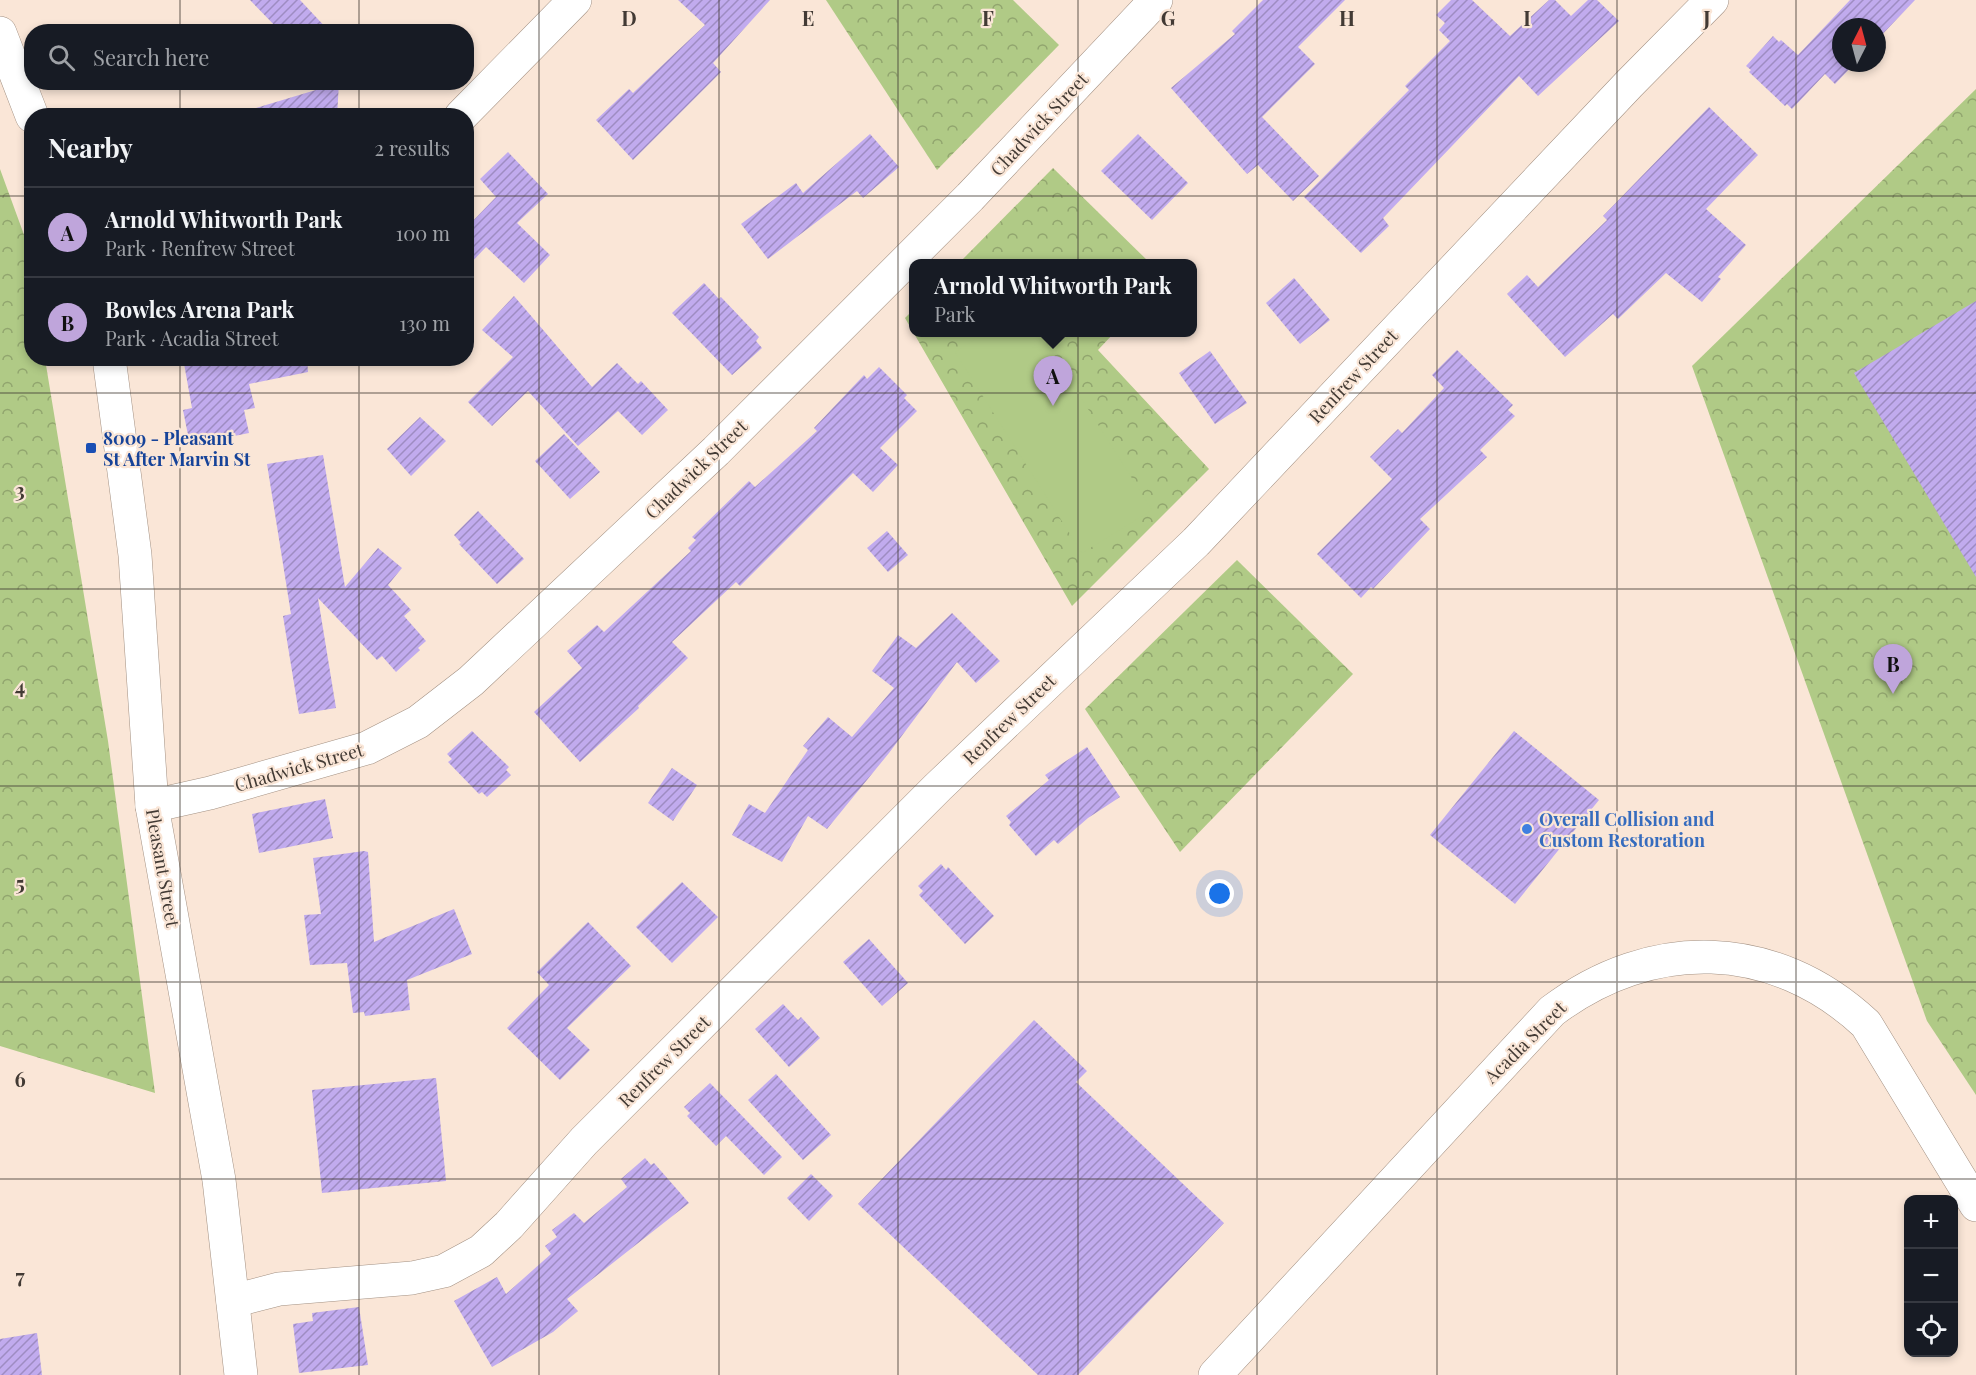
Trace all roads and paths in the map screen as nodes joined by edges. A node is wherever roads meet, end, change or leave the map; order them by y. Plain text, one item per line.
1 (575, 0) edge
2 (1156, 0) edge
3 (1712, 0) edge
4 (0, 33) edge
5 (29, 108) edge
6 (469, 108) edge
7 (110, 366) edge
8 (152, 806) junction
9 (1976, 1205) edge
10 (233, 1301) junction
11 (241, 1375) edge
12 (1215, 1375) edge

1 - 6 street
2 - 8 street, Chadwick Street
3 - 10 street, Renfrew Street
4 - 5 street
7 - 8 street, Pleasant Street
8 - 10 street, Pleasant Street
9 - 12 street, Acadia Street
10 - 11 street, Pleasant Street

